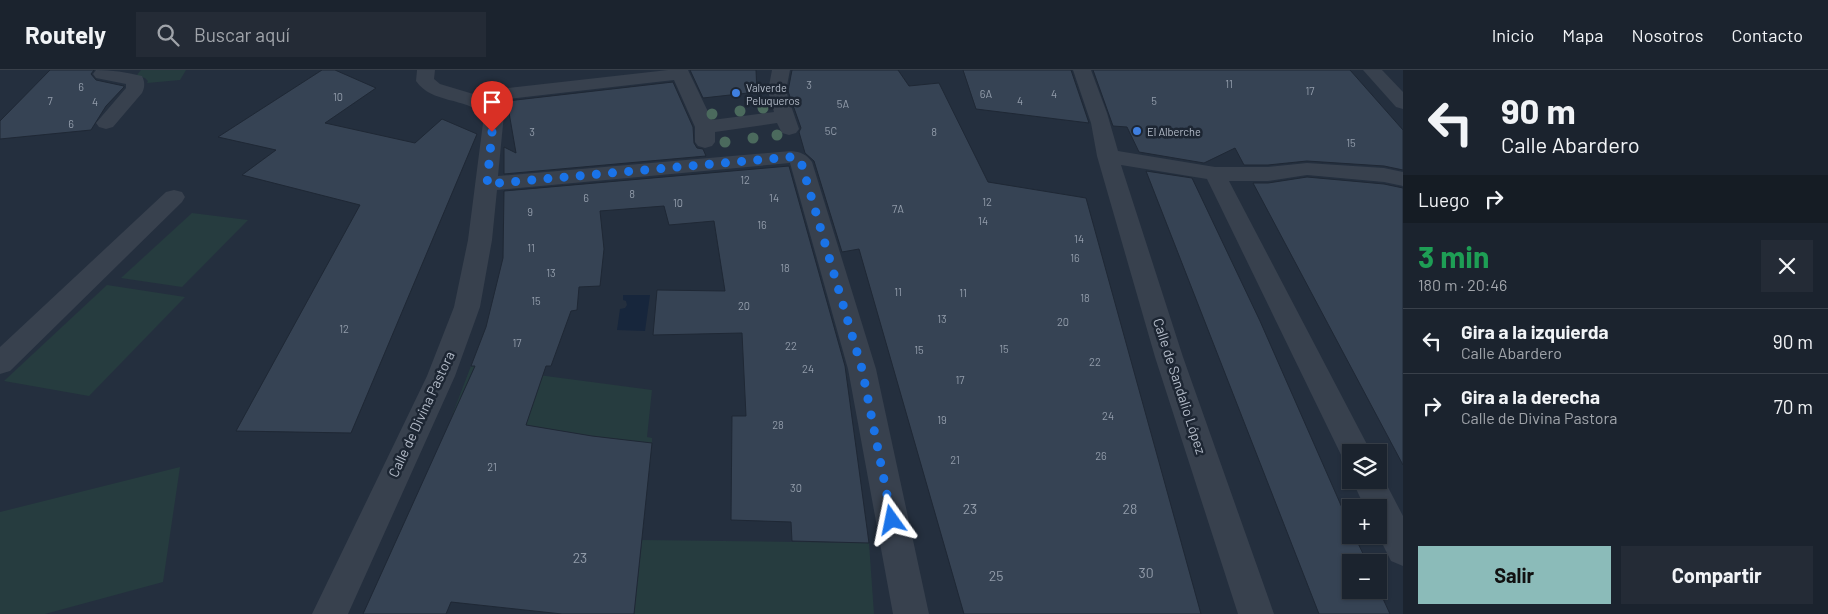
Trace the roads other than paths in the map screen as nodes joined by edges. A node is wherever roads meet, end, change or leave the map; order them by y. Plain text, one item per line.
1 (426, 70) edge
2 (781, 70) edge
3 (1082, 70) edge
4 (1372, 70) edge
5 (97, 72) edge
6 (680, 72) edge
7 (480, 98) junction
8 (1403, 103) edge
9 (106, 124) dead end
10 (794, 139) junction
11 (1108, 156) junction
12 (1215, 174) junction
13 (1403, 179) edge
14 (487, 184) junction
15 (174, 197) dead end
16 (0, 364) edge
17 (1350, 444) edge
18 (1372, 489) edge
19 (1403, 550) edge
20 (330, 614) edge
21 (911, 614) edge
22 (1256, 614) edge

1 - 7 street
2 - 10 street
3 - 11 street, Calle de Sandalio López
4 - 8 street
5 - 9 street
6 - 7 street
6 - 10 street
7 - 14 street, Calle de Divina Pastora
10 - 14 street
10 - 21 street
11 - 12 street
11 - 22 street, Calle de Sandalio López
12 - 13 street
12 - 17 street
14 - 20 street, Calle de Divina Pastora
15 - 16 street
18 - 19 street

